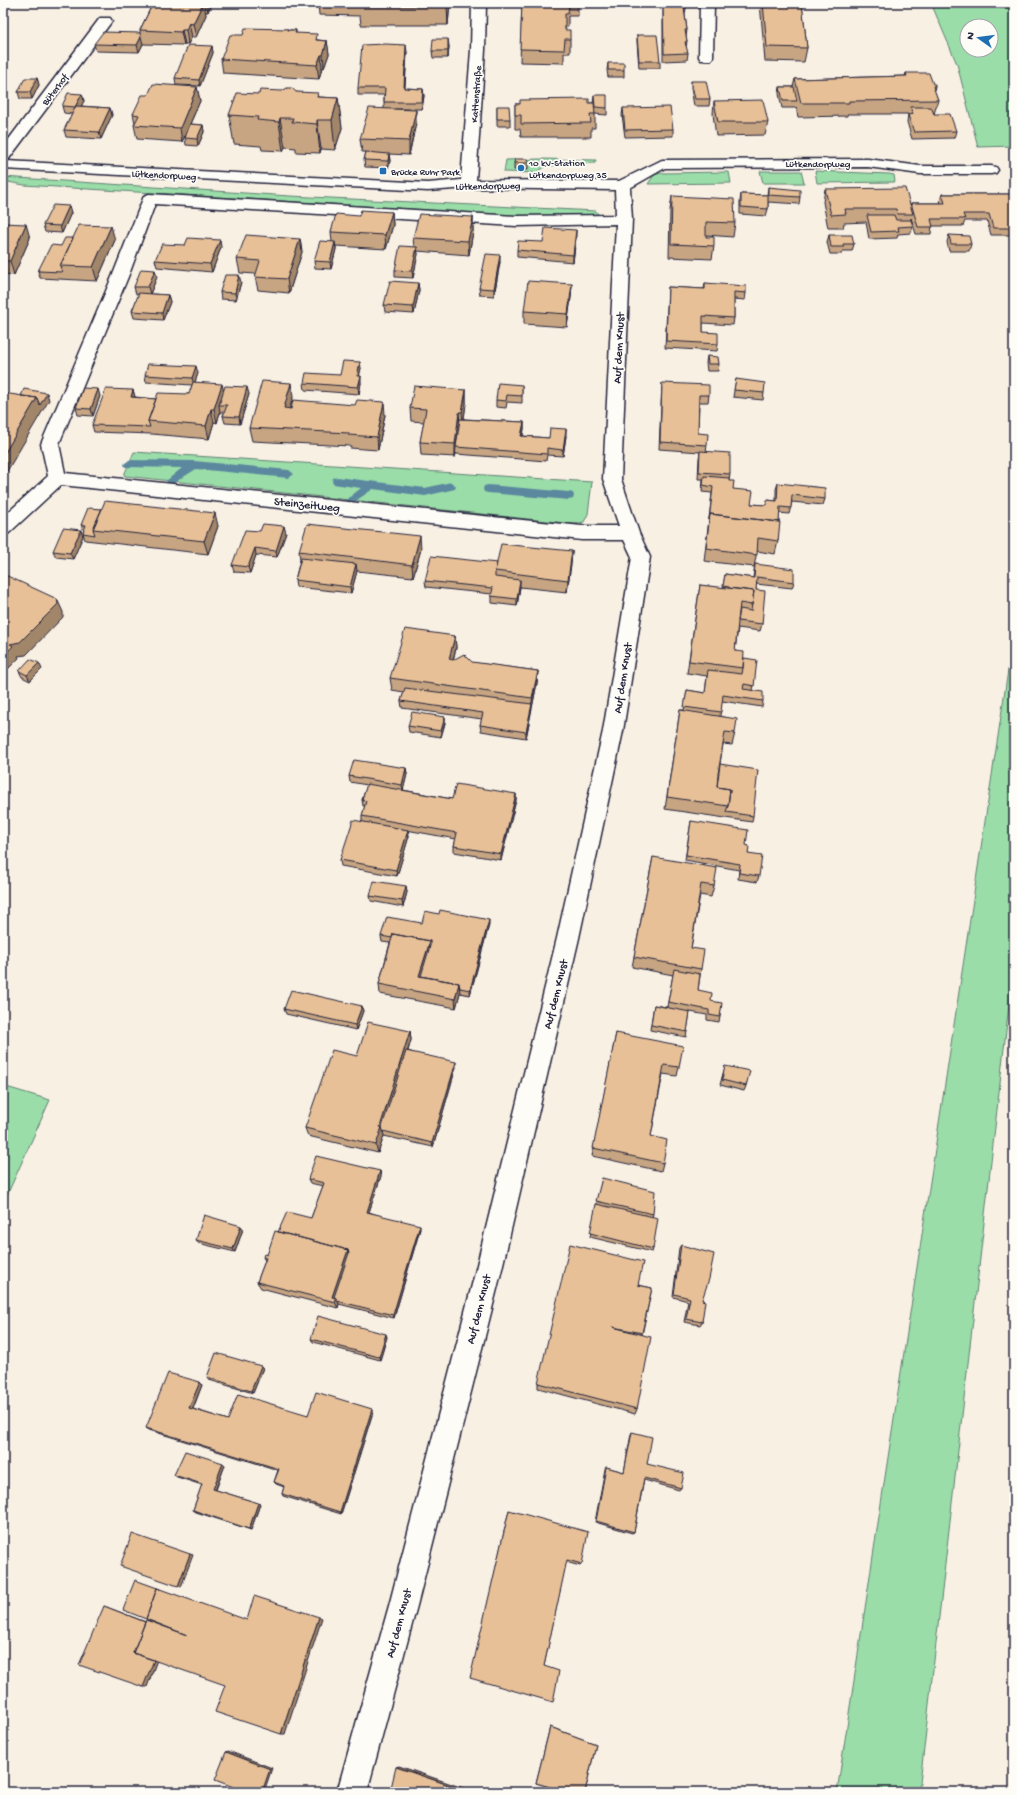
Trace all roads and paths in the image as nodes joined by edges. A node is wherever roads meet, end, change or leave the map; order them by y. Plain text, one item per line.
1 (479, 3) edge
2 (707, 3) edge
3 (105, 21) dead end
4 (706, 57) dead end
5 (3, 157) edge
6 (3, 165) edge
7 (991, 170) dead end
8 (468, 184) junction
9 (622, 186) junction
10 (624, 219) junction
11 (57, 478) junction
12 (3, 528) edge
13 (630, 533) junction
14 (352, 1792) edge

1 - 8 street, Kattenstraße
2 - 4 street
3 - 5 street, Büterhof
6 - 8 street, Lütkendorpweg
7 - 9 street, Lütkendorpweg
8 - 9 street, Lütkendorpweg
9 - 10 street, Auf dem Knust
10 - 11 street
10 - 13 street, Auf dem Knust
11 - 12 street
11 - 13 street, Steinzeitweg
13 - 14 street, Auf dem Knust

